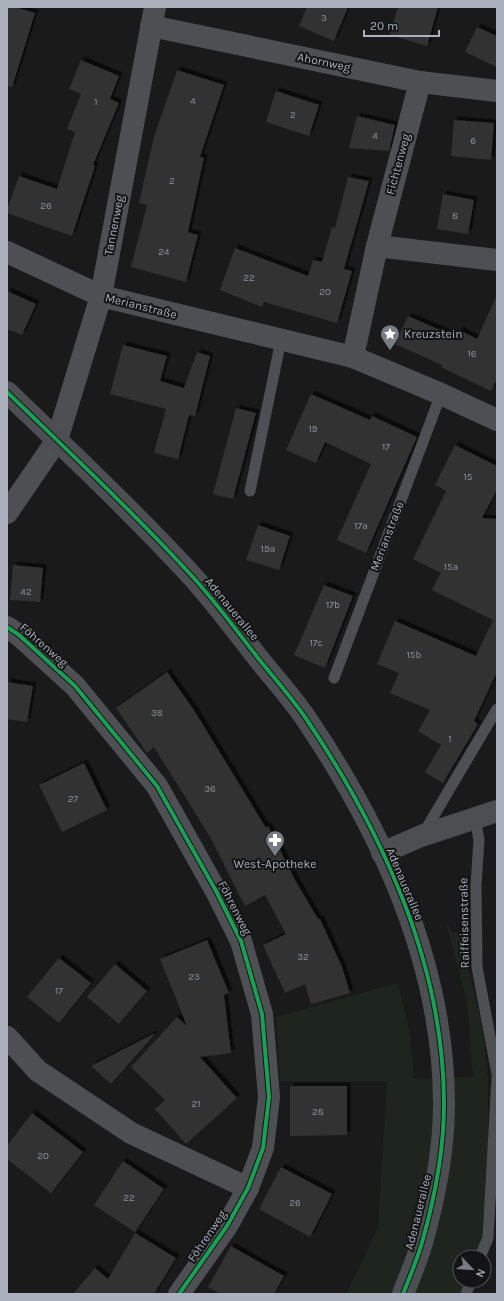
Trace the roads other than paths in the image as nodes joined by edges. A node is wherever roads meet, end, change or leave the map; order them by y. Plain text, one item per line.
1 (153, 16) edge
2 (420, 82) junction
3 (497, 91) edge
4 (376, 246) junction
5 (7, 252) edge
6 (497, 260) edge
7 (101, 296) junction
8 (281, 340) junction
9 (353, 357) junction
10 (7, 392) edge
11 (441, 394) junction
12 (497, 420) edge
13 (57, 440) junction
14 (250, 491) dead end
15 (7, 513) edge
16 (7, 627) edge
17 (334, 678) dead end
18 (497, 709) edge
19 (497, 811) edge
20 (475, 818) junction
21 (421, 836) junction
22 (382, 853) junction
23 (7, 1037) edge
24 (497, 1074) edge
25 (497, 1078) edge
26 (248, 1188) junction
27 (483, 1249) edge
28 (179, 1294) edge
29 (403, 1294) edge

1 - 2 street, Ahornweg
1 - 7 street, Tannenweg
2 - 3 street, Ahornweg
2 - 4 street, Fichtenweg
4 - 6 street
4 - 9 street, Fichtenweg
5 - 7 street, Merianstraße
7 - 8 street, Merianstraße
7 - 13 street, Tannenweg
8 - 9 street, Merianstraße
8 - 14 lane
9 - 11 street, Merianstraße
10 - 13 main road, Adenauerallee
11 - 12 street, Merianstraße
11 - 17 lane, Merianstraße
13 - 15 street
13 - 22 main road, Adenauerallee
16 - 26 street, Föhrenweg
18 - 21 lane
19 - 20 main road
20 - 21 main road
20 - 24 lane, Raiffeisenstraße
21 - 22 main road
22 - 29 main road, Adenauerallee
23 - 26 street
25 - 27 lane
26 - 28 street, Föhrenweg

